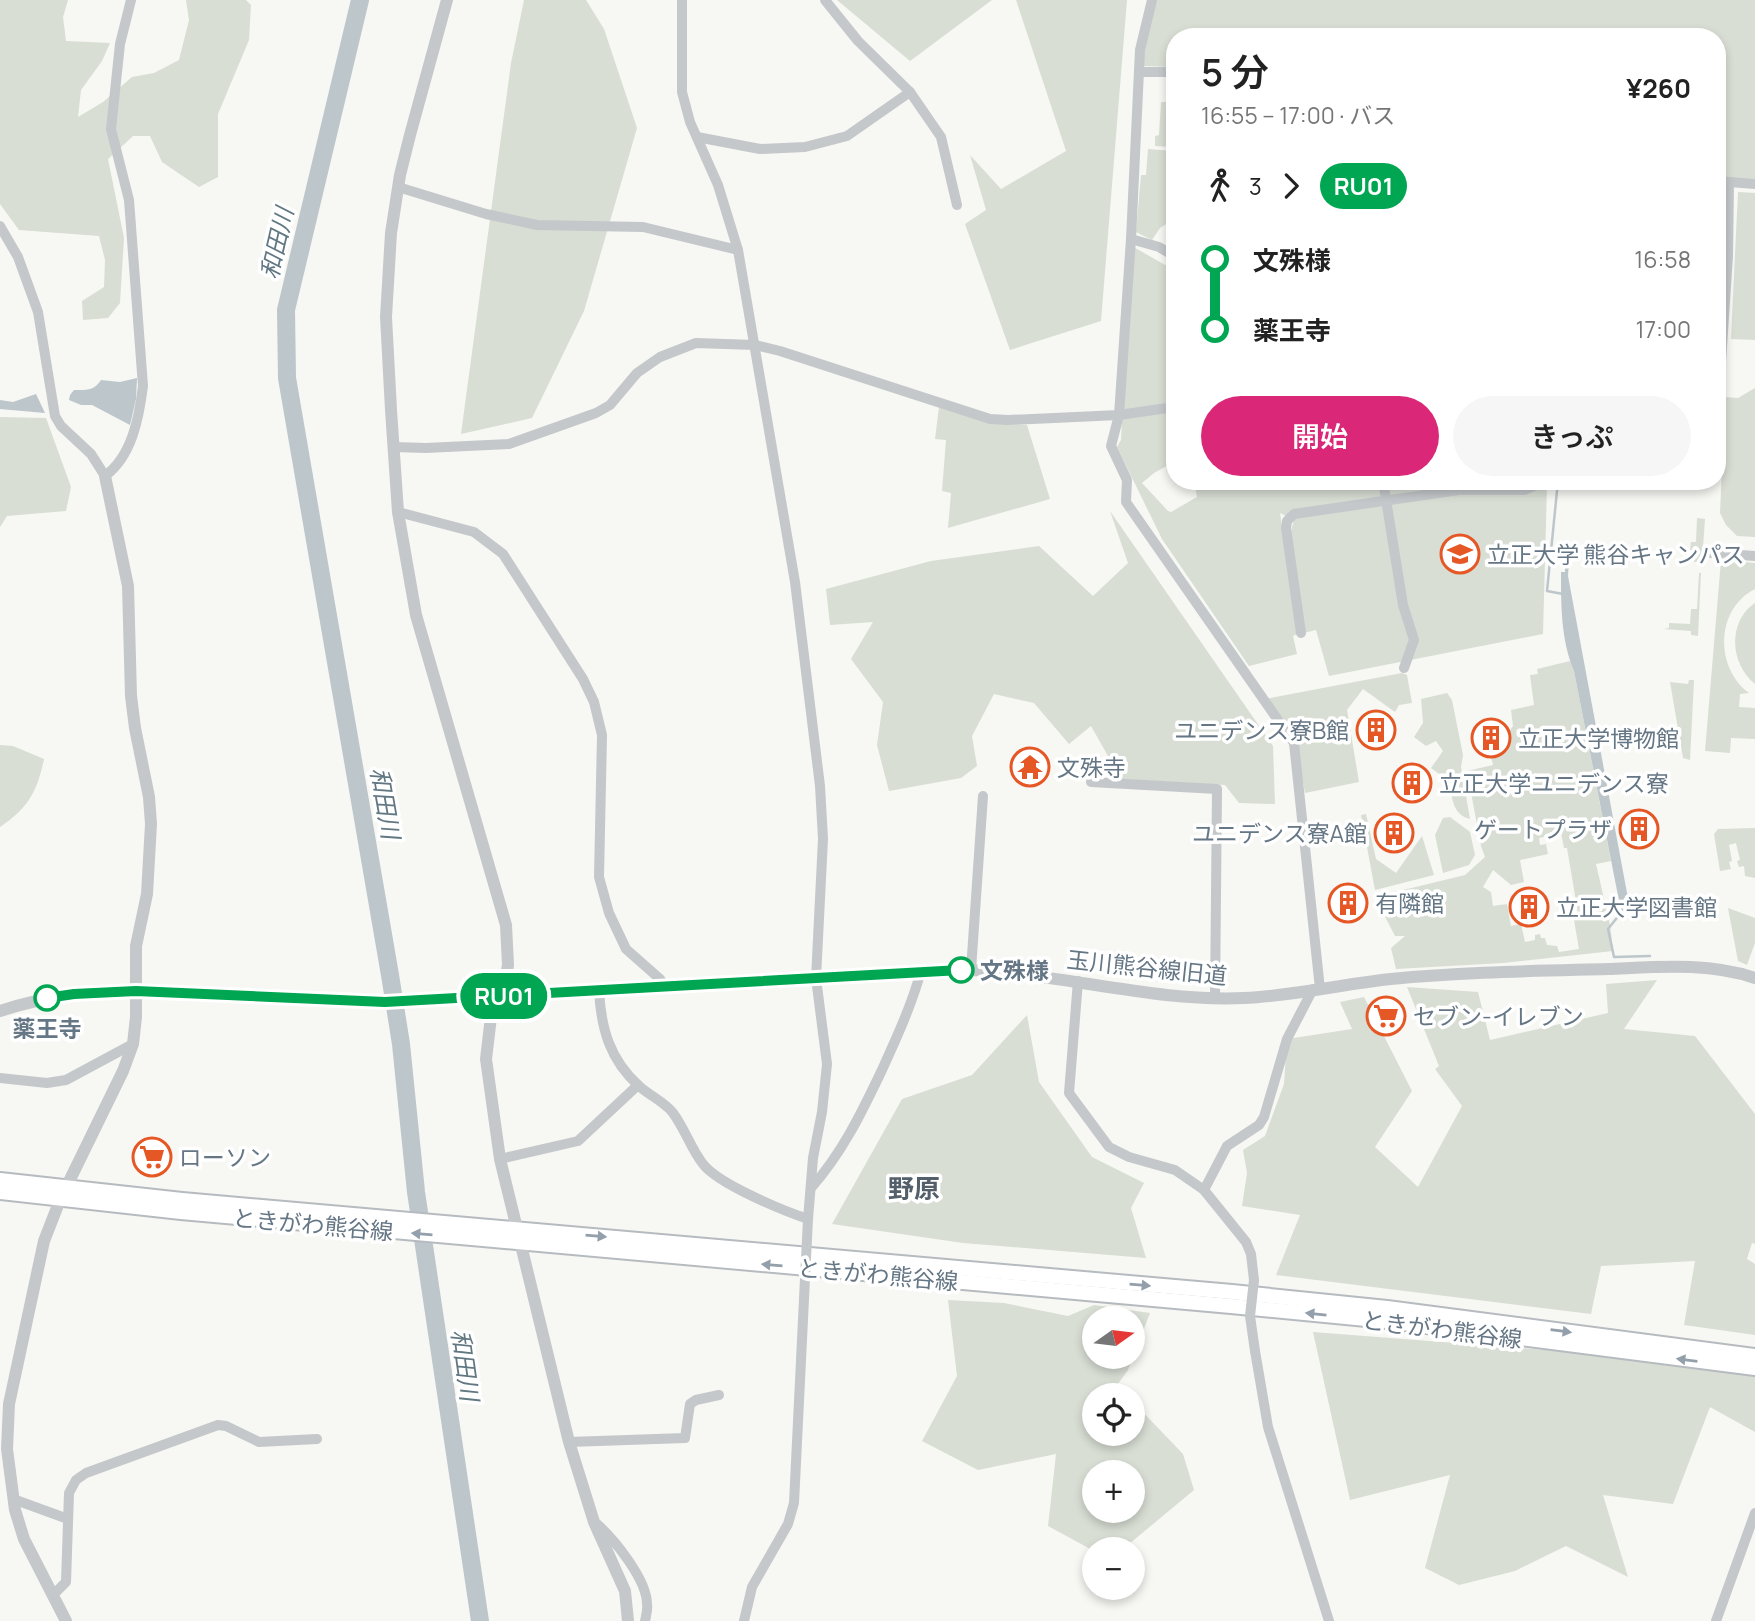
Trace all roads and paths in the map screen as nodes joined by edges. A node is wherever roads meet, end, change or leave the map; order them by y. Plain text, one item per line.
1 (131, 0) edge
2 (447, 0) edge
3 (682, 0) edge
4 (825, 0) edge
5 (1152, 0) edge
6 (1140, 72) junction
7 (1166, 72) edge
8 (910, 92) junction
9 (697, 137) junction
10 (1726, 182) edge
11 (1730, 182) junction
12 (1755, 184) edge
13 (398, 187) junction
14 (957, 205) dead end
15 (1726, 218) edge
16 (0, 226) edge
17 (1131, 239) junction
18 (738, 250) junction
19 (1166, 251) edge
20 (755, 345) junction
21 (1166, 408) edge
22 (1119, 415) junction
23 (394, 447) junction
24 (105, 476) junction
25 (1383, 490) edge
26 (1459, 490) edge
27 (1459, 490) edge
28 (1524, 490) edge
29 (1385, 501) junction
30 (398, 512) junction
31 (1711, 553) dead end
32 (1755, 556) edge
33 (1301, 633) dead end
34 (1404, 668) dead end
35 (1091, 782) dead end
36 (983, 796) dead end
37 (971, 970) junction
38 (921, 971) junction
39 (816, 978) junction
40 (1755, 978) edge
41 (1078, 982) junction
42 (665, 987) junction
43 (1316, 989) junction
44 (599, 990) junction
45 (136, 991) junction
46 (502, 996) junction
47 (1215, 998) junction
48 (0, 1011) edge
49 (133, 1044) junction
50 (0, 1078) edge
51 (638, 1085) junction
52 (499, 1159) junction
53 (0, 1180) edge
54 (810, 1188) junction
55 (1204, 1190) junction
56 (0, 1192) edge
57 (63, 1194) junction
58 (808, 1219) junction
59 (517, 1236) junction
60 (1755, 1356) edge
61 (1755, 1368) edge
62 (719, 1395) dead end
63 (317, 1439) dead end
64 (569, 1442) junction
65 (8, 1495) edge
66 (1755, 1513) edge
67 (68, 1519) junction
68 (594, 1522) junction
69 (53, 1595) junction
70 (66, 1621) edge
71 (628, 1621) edge
72 (645, 1621) edge
73 (744, 1621) edge
74 (1328, 1621) edge
75 (1716, 1621) edge

1 - 24 street
2 - 13 street
3 - 9 street
4 - 8 street
5 - 6 street
6 - 7 street
6 - 17 street
8 - 9 street
8 - 14 street
9 - 18 street
10 - 11 street
11 - 12 street
11 - 15 street
13 - 18 street
13 - 23 street
16 - 24 street
17 - 19 street
17 - 22 street
18 - 20 street
20 - 22 street
20 - 23 street
20 - 39 street
21 - 22 street
22 - 43 street
23 - 30 street
24 - 45 street
25 - 29 street
26 - 29 street
27 - 28 street
29 - 33 street
29 - 34 street
30 - 42 street
30 - 46 street
31 - 32 street
35 - 47 street
36 - 37 street
37 - 38 street, 玉川熊谷線旧道
37 - 41 street, 玉川熊谷線旧道
38 - 39 street, 玉川熊谷線旧道
38 - 54 street
39 - 42 street, 玉川熊谷線旧道
39 - 54 street
40 - 43 street, 玉川熊谷線旧道
41 - 47 street, 玉川熊谷線旧道
41 - 55 street
42 - 44 street, 玉川熊谷線旧道
43 - 47 street, 玉川熊谷線旧道
43 - 55 street
44 - 46 street, 玉川熊谷線旧道
44 - 51 street
45 - 46 street, 玉川熊谷線旧道
45 - 48 street
45 - 49 street
46 - 52 street
49 - 50 street
49 - 57 street
51 - 52 street
51 - 58 street
52 - 59 street
53 - 57 main road, ときがわ熊谷線
54 - 58 street
55 - 74 street, bridge
56 - 57 main road, ときがわ熊谷線
57 - 59 main road, ときがわ熊谷線
57 - 65 street
58 - 73 street, bridge
59 -> 60 main road, ときがわ熊谷線
61 -> 59 main road, ときがわ熊谷線
59 - 64 street
62 - 64 street
63 - 67 street
64 - 68 street
65 - 67 street
65 - 69 street
66 - 75 street
67 - 69 street
68 - 71 street
68 - 72 street
69 - 70 street

